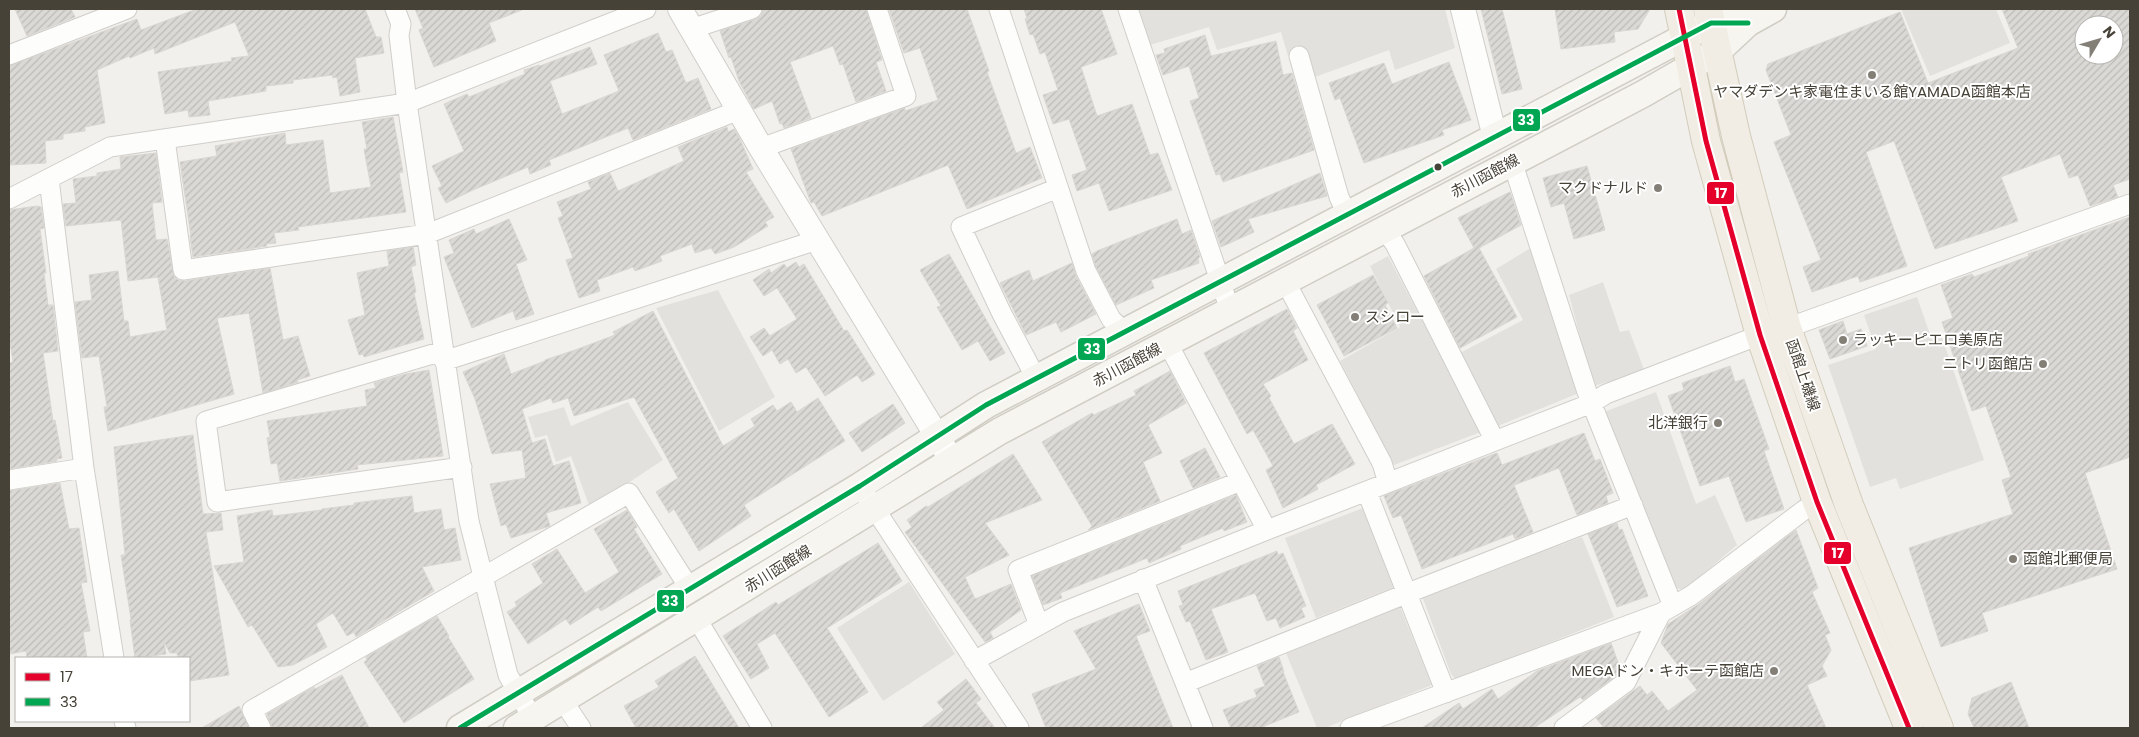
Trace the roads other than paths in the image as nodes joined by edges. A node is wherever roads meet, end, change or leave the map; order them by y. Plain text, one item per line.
1 (127, 9) edge
2 (395, 9) edge
3 (646, 9) edge
4 (680, 9) edge
5 (752, 9) edge
6 (877, 9) edge
7 (999, 9) edge
8 (1128, 9) edge
9 (1463, 9) edge
10 (1679, 9) edge
11 (1773, 9) edge
12 (1710, 16) edge
13 (1748, 23) junction
14 (692, 29) junction
15 (1685, 38) junction
16 (1718, 51) junction
17 (9, 55) edge
18 (1299, 56) dead end
19 (1691, 67) junction
20 (407, 103) junction
21 (738, 110) junction
22 (1495, 137) junction
23 (165, 139) junction
24 (761, 148) junction
25 (1512, 161) junction
26 (48, 179) junction
27 (1058, 188) junction
28 (9, 199) edge
29 (2130, 204) edge
30 (1347, 214) junction
31 (1384, 229) junction
32 (427, 234) junction
33 (817, 240) junction
34 (1220, 282) junction
35 (1285, 282) junction
36 (1230, 310) junction
37 (1787, 328) junction
38 (1124, 332) junction
39 (1760, 335) junction
40 (1168, 344) junction
41 (443, 356) junction
42 (1036, 378) junction
43 (1592, 403) junction
44 (937, 436) junction
45 (1495, 441) junction
46 (951, 460) junction
47 (462, 467) junction
48 (84, 468) junction
49 (9, 480) edge
50 (1241, 481) junction
51 (1388, 483) junction
52 (860, 486) junction
53 (1367, 492) junction
54 (1817, 502) junction
55 (1633, 505) junction
56 (875, 509) junction
57 (1267, 530) junction
58 (483, 577) junction
59 (1143, 579) junction
60 (690, 589) junction
61 (1408, 592) junction
62 (1667, 609) junction
63 (697, 619) junction
64 (1039, 625) junction
65 (114, 657) edge
66 (974, 661) junction
67 (1185, 683) junction
68 (1446, 693) junction
69 (518, 694) junction
70 (563, 701) junction
71 (525, 723) edge
72 (261, 728) edge
73 (460, 728) edge
74 (581, 728) edge
75 (762, 728) edge
76 (1019, 728) edge
77 (1203, 728) edge
78 (1350, 728) edge
79 (1564, 728) edge
80 (1909, 728) edge
81 (1939, 728) edge

1 - 17 street
2 - 20 street
3 - 20 street
4 - 14 street
5 - 14 street
6 - 24 street
7 - 27 street
8 - 34 street
9 - 22 street
10 - 15 main road, 函館上磯線
11 - 13 main road, 赤川函館線
12 - 13 main road, 赤川函館線
12 - 15 main road, 赤川函館線
12 - 16 main road, 函館上磯線
13 - 16 main road, 赤川函館線
14 - 21 street
15 - 19 main road, 函館上磯線
15 - 22 main road, 赤川函館線
16 - 19 main road, 赤川函館線
16 - 37 main road, 函館上磯線
18 - 30 street
19 - 25 main road, 赤川函館線
19 - 39 main road, 函館上磯線
20 - 23 street
20 - 32 street
21 - 24 street
21 - 32 street
22 - 30 main road, 赤川函館線
23 - 26 street
23 - 32 street
24 - 33 street
25 - 31 main road, 赤川函館線
25 - 43 street
26 - 28 street
26 - 48 street
27 - 38 street
27 - 42 street
29 - 37 street
30 - 34 main road, 赤川函館線
31 - 35 main road, 赤川函館線
31 - 45 street
32 - 41 street
33 - 41 street
33 - 44 street
34 - 36 street
34 - 38 main road, 赤川函館線
35 - 36 main road, 赤川函館線
35 - 51 street
36 - 40 main road, 赤川函館線
37 - 81 main road, 函館上磯線
38 - 42 main road, 赤川函館線
39 - 43 street
39 - 54 main road, 函館上磯線
40 - 46 main road, 赤川函館線
40 - 50 street
41 - 47 street
41 - 47 street
42 - 44 main road, 赤川函館線
43 - 45 street
43 - 55 street
44 - 46 street
44 - 52 main road, 赤川函館線
45 - 51 street
46 - 56 main road, 赤川函館線
47 - 58 street
48 - 49 street
48 - 65 street
50 - 57 street
50 - 64 street
51 - 53 street
52 - 56 street
52 - 60 main road, 赤川函館線
53 - 57 street
53 - 61 street
54 - 62 street
54 - 80 main road, 函館上磯線
55 - 61 street
55 - 62 street
56 - 63 main road, 赤川函館線
56 - 66 street
57 - 59 street
58 - 60 street
58 - 69 street
58 - 72 street
59 - 64 street
59 - 67 street
60 - 69 main road, 赤川函館線
61 - 67 street
61 - 68 street
62 - 68 street
62 - 79 street
63 - 70 main road, 赤川函館線
63 - 75 street
64 - 66 street
66 - 76 street
67 - 77 street
68 - 78 street
69 - 71 street
69 - 73 main road, 赤川函館線
70 - 71 main road, 赤川函館線
70 - 74 street

